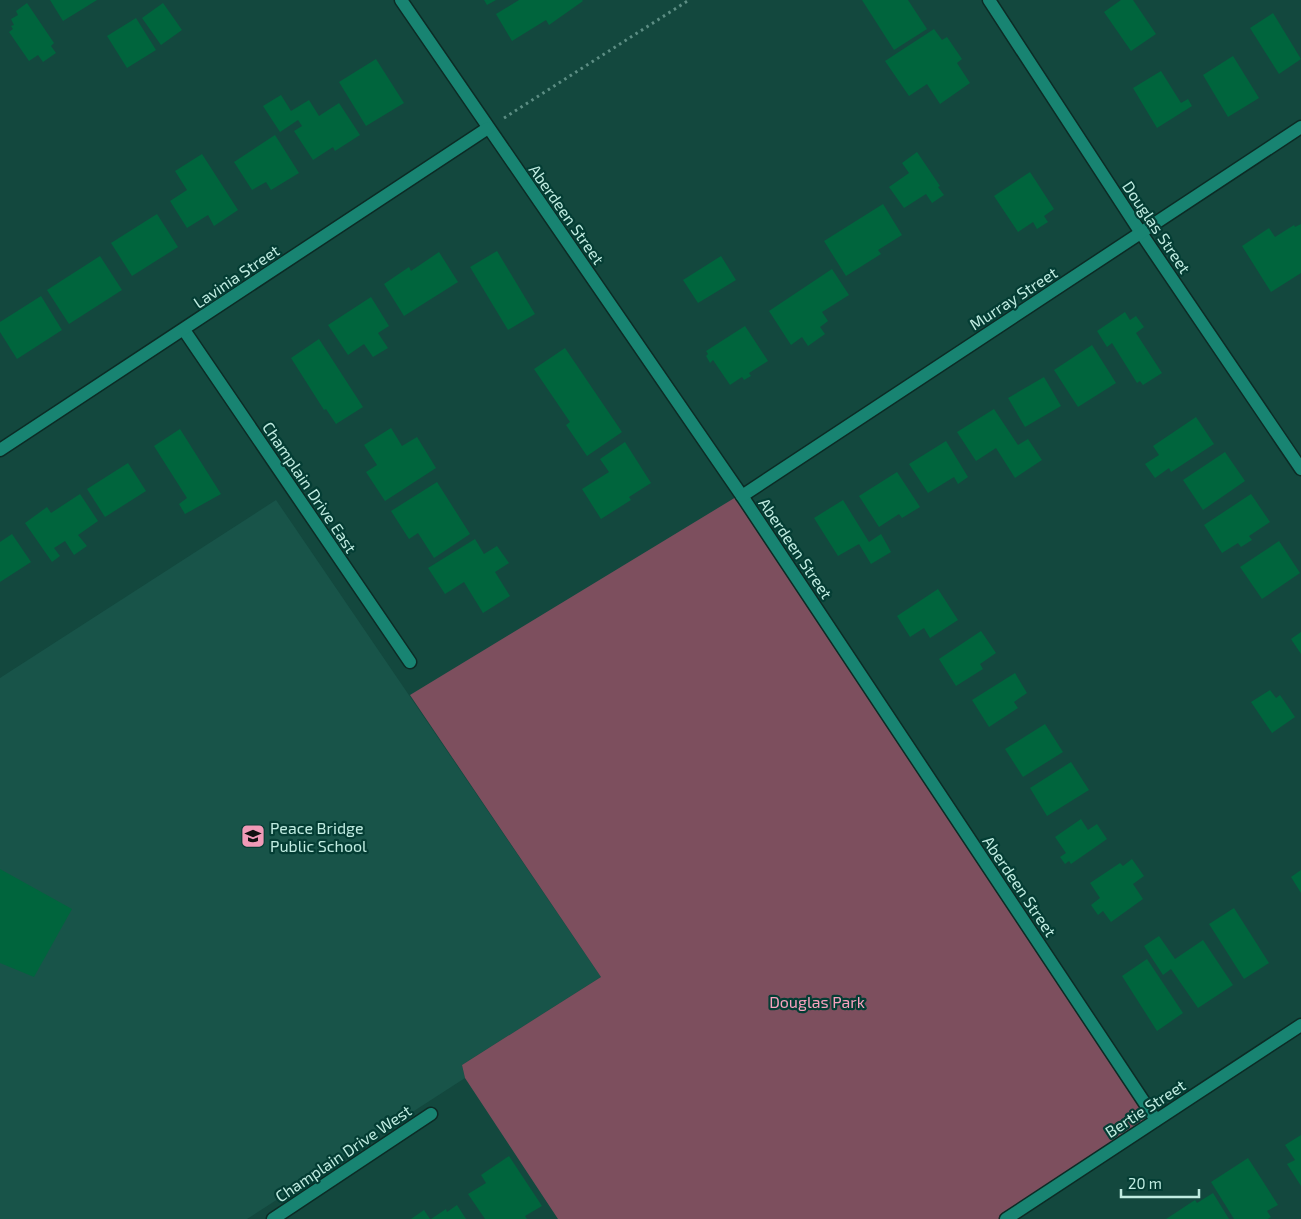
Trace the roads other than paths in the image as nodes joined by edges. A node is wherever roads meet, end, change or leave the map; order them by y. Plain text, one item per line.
1 (401, 0) edge
2 (989, 0) edge
3 (488, 128) junction
4 (1301, 128) edge
5 (1141, 233) junction
6 (184, 330) junction
7 (0, 450) edge
8 (1301, 469) edge
9 (742, 496) junction
10 (410, 662) dead end
11 (1301, 1025) edge
12 (431, 1114) dead end
13 (1156, 1120) junction
14 (273, 1219) edge
15 (1006, 1219) edge

1 - 3 street, Aberdeen Street
2 - 5 street, Douglas Street
3 - 6 street, Lavinia Street
3 - 9 street, Aberdeen Street
4 - 5 street, Murray Street
5 - 8 street, Douglas Street
5 - 9 street, Murray Street
6 - 7 street, Lavinia Street
6 - 10 street, Champlain Drive East
9 - 13 street, Aberdeen Street
11 - 13 street, Bertie Street
12 - 14 street, Champlain Drive West
13 - 15 street, Bertie Street

